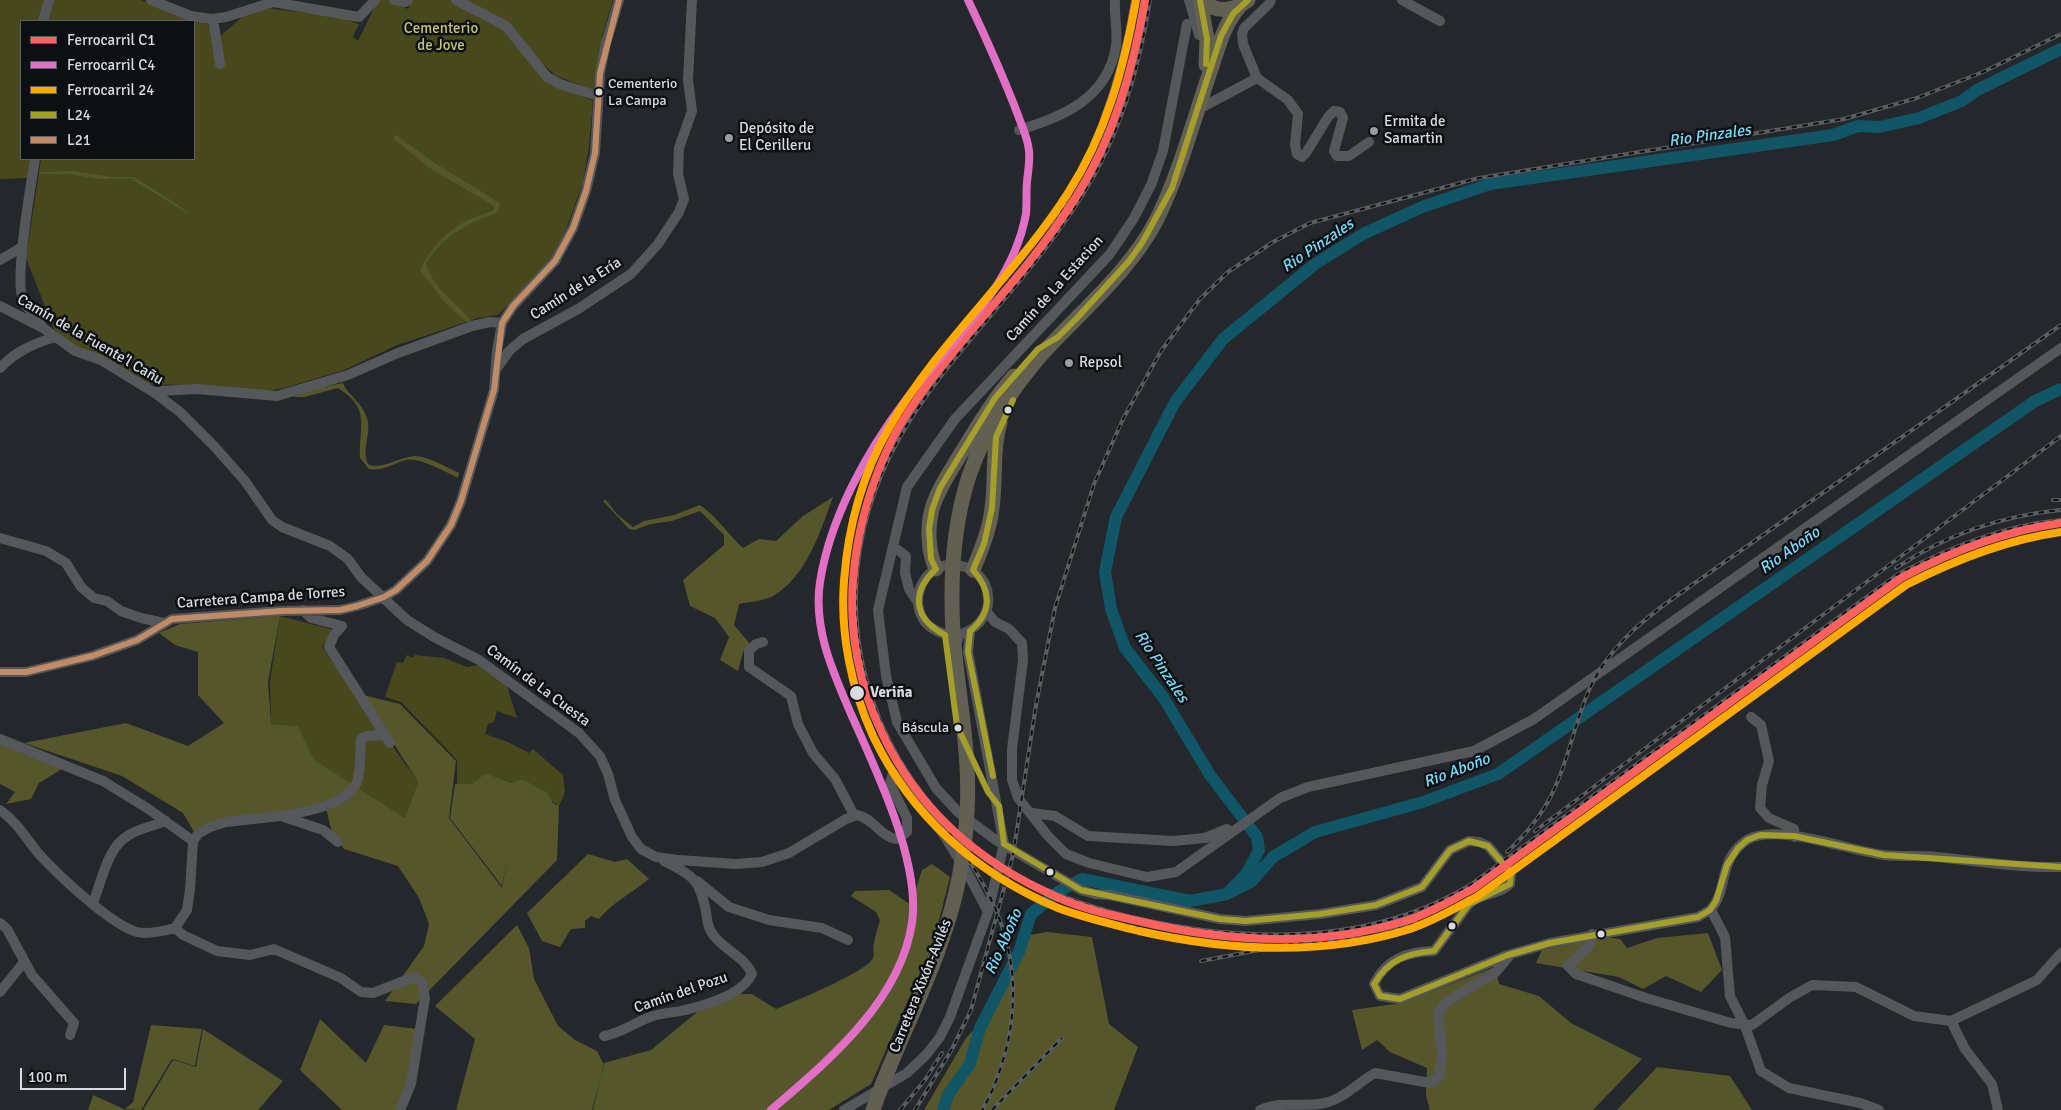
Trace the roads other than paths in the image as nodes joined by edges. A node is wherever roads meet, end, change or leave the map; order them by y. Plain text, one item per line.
1 (49, 0) edge
2 (150, 0) edge
3 (375, 0) edge
4 (394, 0) edge
5 (408, 0) edge
6 (456, 0) edge
7 (619, 0) edge
8 (692, 0) edge
9 (1115, 0) edge
10 (1189, 0) edge
11 (1201, 0) edge
12 (1270, 0) edge
13 (1402, 0) edge
14 (274, 1) edge
15 (1244, 3) edge
16 (213, 19) junction
17 (43, 20) edge
18 (1440, 21) dead end
19 (1187, 24) dead end
20 (220, 64) dead end
21 (1203, 77) junction
22 (1257, 78) junction
23 (598, 96) junction
24 (1197, 110) junction
25 (1019, 130) dead end
26 (1369, 142) dead end
27 (35, 160) edge
28 (22, 247) junction
29 (0, 260) edge
30 (0, 306) edge
31 (1077, 318) junction
32 (502, 323) junction
33 (43, 328) junction
34 (55, 337) junction
35 (1058, 337) junction
36 (2061, 348) edge
37 (0, 368) edge
38 (497, 368) junction
39 (155, 393) junction
40 (0, 538) edge
41 (894, 548) junction
42 (936, 568) junction
43 (973, 570) junction
44 (907, 581) junction
45 (921, 584) junction
46 (384, 597) junction
47 (917, 601) junction
48 (303, 610) junction
49 (987, 612) junction
50 (982, 622) junction
51 (995, 622) junction
52 (164, 624) junction
53 (970, 631) junction
54 (950, 637) junction
55 (763, 642) dead end
56 (968, 652) junction
57 (0, 672) edge
58 (1751, 717) dead end
59 (0, 739) edge
60 (0, 810) edge
61 (1032, 813) junction
62 (854, 815) junction
63 (281, 816) junction
64 (166, 822) junction
65 (1240, 824) junction
66 (1795, 836) junction
67 (193, 841) junction
68 (338, 842) dead end
69 (1004, 844) junction
70 (656, 857) junction
71 (2061, 867) edge
72 (696, 880) junction
73 (92, 902) junction
74 (1711, 910) junction
75 (988, 912) junction
76 (0, 922) edge
77 (175, 928) junction
78 (1592, 934) junction
79 (848, 940) dead end
80 (2061, 953) edge
81 (1512, 954) junction
82 (24, 962) junction
83 (0, 992) edge
84 (1951, 1021) junction
85 (1745, 1026) junction
86 (70, 1036) dead end
87 (604, 1036) dead end
88 (400, 1110) edge
89 (844, 1110) edge
90 (872, 1110) edge
91 (1260, 1110) edge
92 (1878, 1110) edge
93 (1998, 1110) edge

1 - 17 street
2 - 16 street
3 - 14 street
4 - 5 street
6 - 23 street
7 - 23 street
8 - 38 street, Camín de la Ería
9 - 25 street
10 - 21 street
11 - 15 highway
11 - 21 highway
12 - 22 street
13 - 18 street
14 - 16 street
15 - 24 highway
16 - 20 street
19 - 41 street, Camín de La Estacion
21 - 24 highway
22 - 24 street
22 - 26 street
23 - 32 street
24 - 31 highway
27 - 28 street
28 - 29 street
28 - 33 street
30 - 33 street, Camín de la Fuente'l Cañu
31 - 35 highway
31 - 43 highway
32 - 38 street, Carretera Campa de Torres
32 - 39 street
33 - 34 street, Camín de la Fuente'l Cañu
34 - 37 street
34 - 39 street, Camín de la Fuente'l Cañu
35 - 42 highway
35 - 90 highway, Carretera Xixón-Avilés
36 - 65 street
38 - 46 street, Carretera Campa de Torres
39 - 46 street, Camín de la Fuente'l Cañu
40 - 52 street
41 - 44 street
41 - 69 street, Camín de La Estacion
42 - 43 street
42 - 45 street
43 - 49 street
44 - 45 street
44 - 47 street
45 - 47 street
46 - 48 street, Carretera Campa de Torres
46 - 70 street, Camín de La Cuesta
47 - 54 street
48 - 52 street, Carretera Campa de Torres
48 - 63 street
49 - 50 street
49 - 51 street
50 - 51 street
50 - 53 street
51 - 61 street
52 - 57 street, Carretera Campa de Torres
53 - 54 street
53 - 56 street
54 - 56 street
55 - 62 street
56 - 69 street
58 - 66 street
59 - 64 street
60 - 73 street
61 - 65 street
61 - 65 street
62 - 70 street
62 - 75 street
63 - 67 street
63 - 68 street
64 - 67 street
64 - 73 street
66 - 71 street
66 - 74 street
67 - 77 street
69 - 75 street
69 - 81 street, Camín de La Estacion
70 - 72 street
72 - 79 street
72 - 87 street, Camín del Pozu
73 - 77 street
74 - 78 street
74 - 85 street
75 - 89 street
76 - 82 street
77 - 88 street
78 - 81 street
78 - 85 street
80 - 84 street
81 - 91 street
82 - 83 street
82 - 86 street
84 - 85 street
84 - 93 street
85 - 92 street

